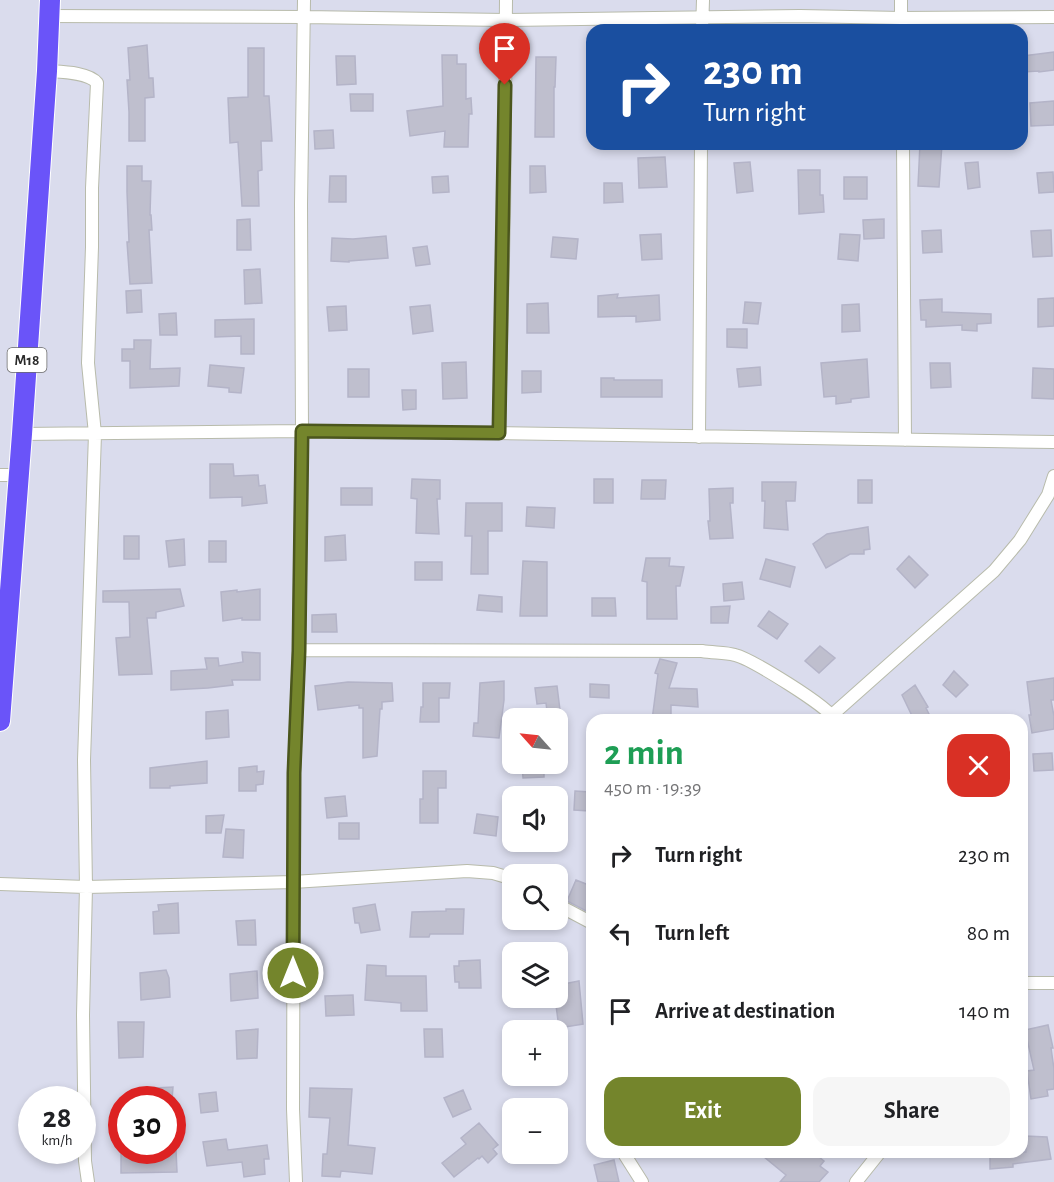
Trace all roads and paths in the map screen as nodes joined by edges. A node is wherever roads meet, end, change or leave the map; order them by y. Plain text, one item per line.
1 (304, 0) edge
2 (506, 0) edge
3 (703, 0) edge
4 (901, 0) edge
5 (49, 8) edge
6 (304, 17) junction
7 (1054, 17) edge
8 (506, 20) junction
9 (703, 24) edge
10 (901, 24) edge
11 (47, 71) junction
12 (701, 150) edge
13 (903, 150) edge
14 (302, 431) junction
15 (499, 433) junction
16 (22, 434) junction
17 (95, 434) junction
18 (699, 436) junction
19 (905, 440) junction
20 (1054, 442) edge
21 (9, 475) edge
22 (1054, 476) edge
23 (299, 651) junction
24 (830, 714) edge
25 (837, 714) edge
26 (0, 721) edge
27 (502, 876) edge
28 (293, 882) junction
29 (0, 884) edge
30 (86, 887) junction
31 (568, 910) edge
32 (586, 920) edge
33 (1028, 983) edge
34 (1054, 983) edge
35 (627, 1158) edge
36 (875, 1158) edge
37 (87, 1182) edge
38 (296, 1182) edge
39 (642, 1182) edge
40 (856, 1182) edge

1 - 6 street
2 - 8 street
3 - 9 street
4 - 10 street
5 - 6 street
5 - 11 main road, M18
6 - 8 street
6 - 14 street
7 - 10 street
8 - 9 street
8 - 15 street
9 - 10 street
11 - 16 main road, M18
11 - 17 street
12 - 18 street
13 - 19 street
14 - 15 street
14 - 17 street
14 - 23 street
15 - 18 street
16 - 17 street
16 - 21 main road, M18
17 - 30 street
18 - 19 street
19 - 20 street
21 - 26 main road, M18
22 - 25 street
23 - 24 street
23 - 28 street
27 - 28 street
28 - 30 street
28 - 38 street
29 - 30 street
30 - 37 street
31 - 32 street
33 - 34 street
35 - 39 street
36 - 40 street

